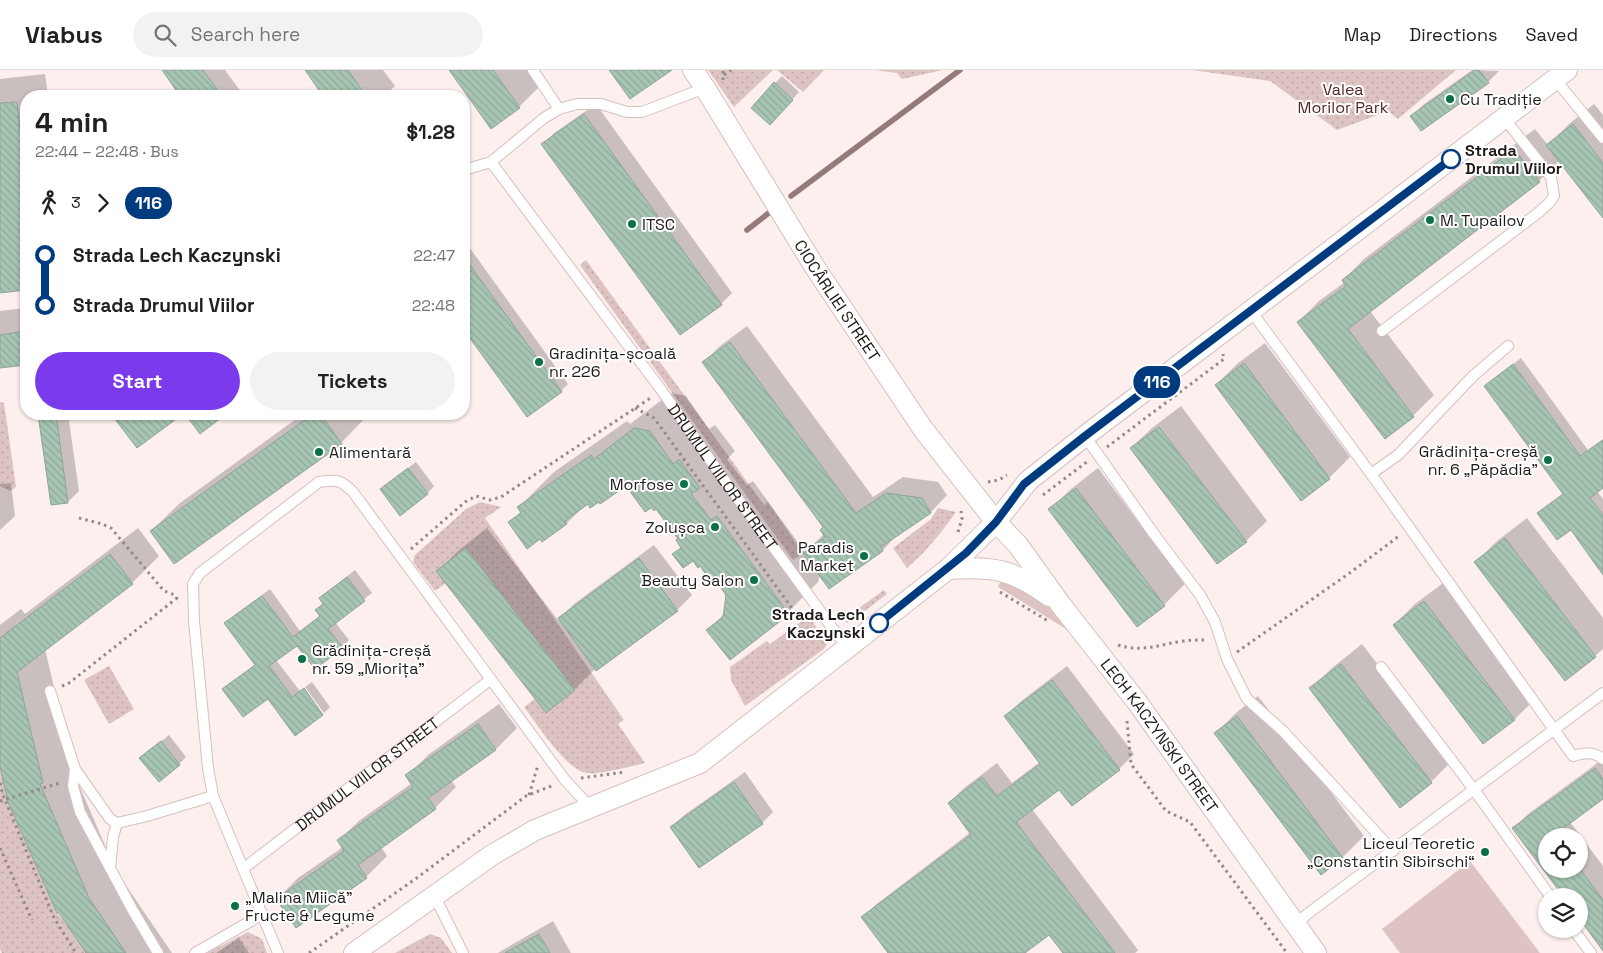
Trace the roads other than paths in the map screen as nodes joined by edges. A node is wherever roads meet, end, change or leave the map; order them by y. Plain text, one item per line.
1 (533, 70) edge
2 (693, 70) edge
3 (1561, 75) edge
4 (705, 88) junction
5 (559, 109) junction
6 (1504, 118) junction
7 (1603, 138) edge
8 (491, 162) junction
9 (470, 168) edge
10 (1251, 311) junction
11 (1382, 331) dead end
12 (1508, 346) dead end
13 (1085, 436) junction
14 (1371, 474) junction
15 (996, 522) junction
16 (948, 569) junction
17 (1060, 605) junction
18 (849, 647) junction
19 (1381, 667) dead end
20 (490, 680) junction
21 (50, 691) road end
22 (1603, 693) edge
23 (1554, 731) junction
24 (1603, 759) edge
25 (74, 773) junction
26 (1474, 791) junction
27 (213, 796) junction
28 (590, 807) junction
29 (117, 823) junction
30 (1393, 851) junction
31 (110, 868) junction
32 (244, 868) junction
33 (1544, 888) edge
34 (435, 897) junction
35 (262, 914) junction
36 (1296, 926) junction
37 (1579, 938) edge
38 (158, 953) edge
39 (195, 953) edge
40 (278, 953) edge
41 (354, 953) edge
42 (463, 953) edge
43 (1316, 953) edge
44 (1590, 953) edge

1 - 5 lane
2 - 4 street, CIOCÂRLIEI STREET
3 - 6 street
3 - 7 lane
4 - 5 lane
4 - 15 street, CIOCÂRLIEI STREET
5 - 8 lane
6 - 10 street
6 - 11 lane
8 - 9 lane
8 - 18 lane, DRUMUL VIILOR STREET
10 - 13 street
10 - 14 lane
12 - 14 lane
13 - 15 street
13 - 30 lane
14 - 23 lane
15 - 16 street
15 - 17 street, LECH KACZYNSKI STREET
16 - 17 street
16 - 18 street
17 - 36 street, LECH KACZYNSKI STREET
18 - 28 street
19 - 26 lane
20 - 27 lane
20 - 28 lane
20 - 32 lane, DRUMUL VIILOR STREET
21 - 25 lane
22 - 23 lane
23 - 24 lane
23 - 26 lane
25 - 29 lane
25 - 31 lane
26 - 30 lane
26 - 33 lane
27 - 29 lane
27 - 32 lane
28 - 34 street
29 - 31 lane
30 - 36 lane
31 - 38 lane
32 - 35 lane
34 - 41 street
34 - 42 lane
35 - 39 lane
35 - 40 lane
36 - 43 street, LECH KACZYNSKI STREET
37 - 44 lane

